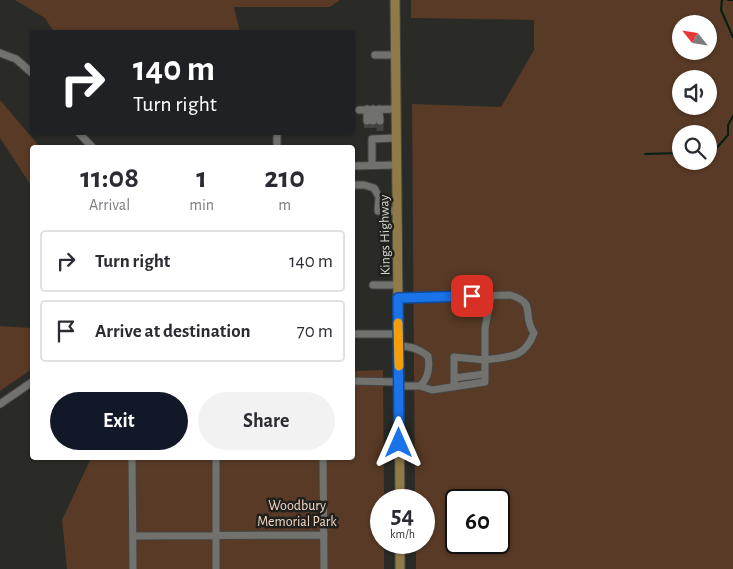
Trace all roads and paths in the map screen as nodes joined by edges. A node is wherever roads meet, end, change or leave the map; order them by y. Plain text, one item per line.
1 (395, 0) edge
2 (0, 52) edge
3 (375, 55) dead end
4 (396, 55) junction
5 (30, 71) edge
6 (373, 109) junction
7 (396, 109) junction
8 (358, 110) dead end
9 (81, 135) edge
10 (396, 138) junction
11 (90, 145) edge
12 (372, 165) junction
13 (396, 165) junction
14 (355, 166) edge
15 (355, 185) edge
16 (397, 211) junction
17 (372, 285) dead end
18 (398, 286) junction
19 (491, 296) junction
20 (398, 298) junction
21 (355, 334) edge
22 (398, 334) junction
23 (398, 346) junction
24 (485, 360) junction
25 (485, 374) junction
26 (454, 378) junction
27 (355, 381) edge
28 (30, 383) edge
29 (399, 384) junction
30 (420, 386) junction
31 (454, 387) junction
32 (0, 404) edge
33 (132, 460) edge
34 (216, 460) edge
35 (324, 460) edge
36 (400, 489) edge
37 (324, 535) junction
38 (133, 536) junction
39 (216, 536) junction
40 (400, 554) edge
41 (133, 569) edge
42 (216, 569) edge
43 (324, 569) edge
44 (400, 569) edge

1 - 4 main road, Kings Highway
2 - 5 street
3 - 4 street
4 - 7 main road, Kings Highway
6 - 6 street
6 - 7 street
6 - 8 street
7 - 10 main road, Kings Highway
9 - 11 street
10 - 12 street
10 - 13 main road, Kings Highway
12 - 13 street
12 - 14 street
13 - 16 main road, Kings Highway
15 - 16 street
16 - 18 main road, Kings Highway
17 - 18 street
18 - 20 main road, Kings Highway
19 - 20 street
19 - 24 street
19 - 24 street
20 - 22 main road, Kings Highway
21 - 22 street
22 - 23 main road, Kings Highway
23 - 29 main road, Kings Highway
23 - 30 street
24 - 25 street
24 - 26 street
25 - 26 street
25 - 31 street
26 - 31 street
27 - 29 street
28 - 32 street
29 - 30 street
29 - 36 main road, Kings Highway
30 - 31 street
33 - 38 street
34 - 39 street
35 - 37 street
37 - 39 street
37 - 43 street
38 - 39 street
38 - 41 street
39 - 42 street
40 - 44 main road

